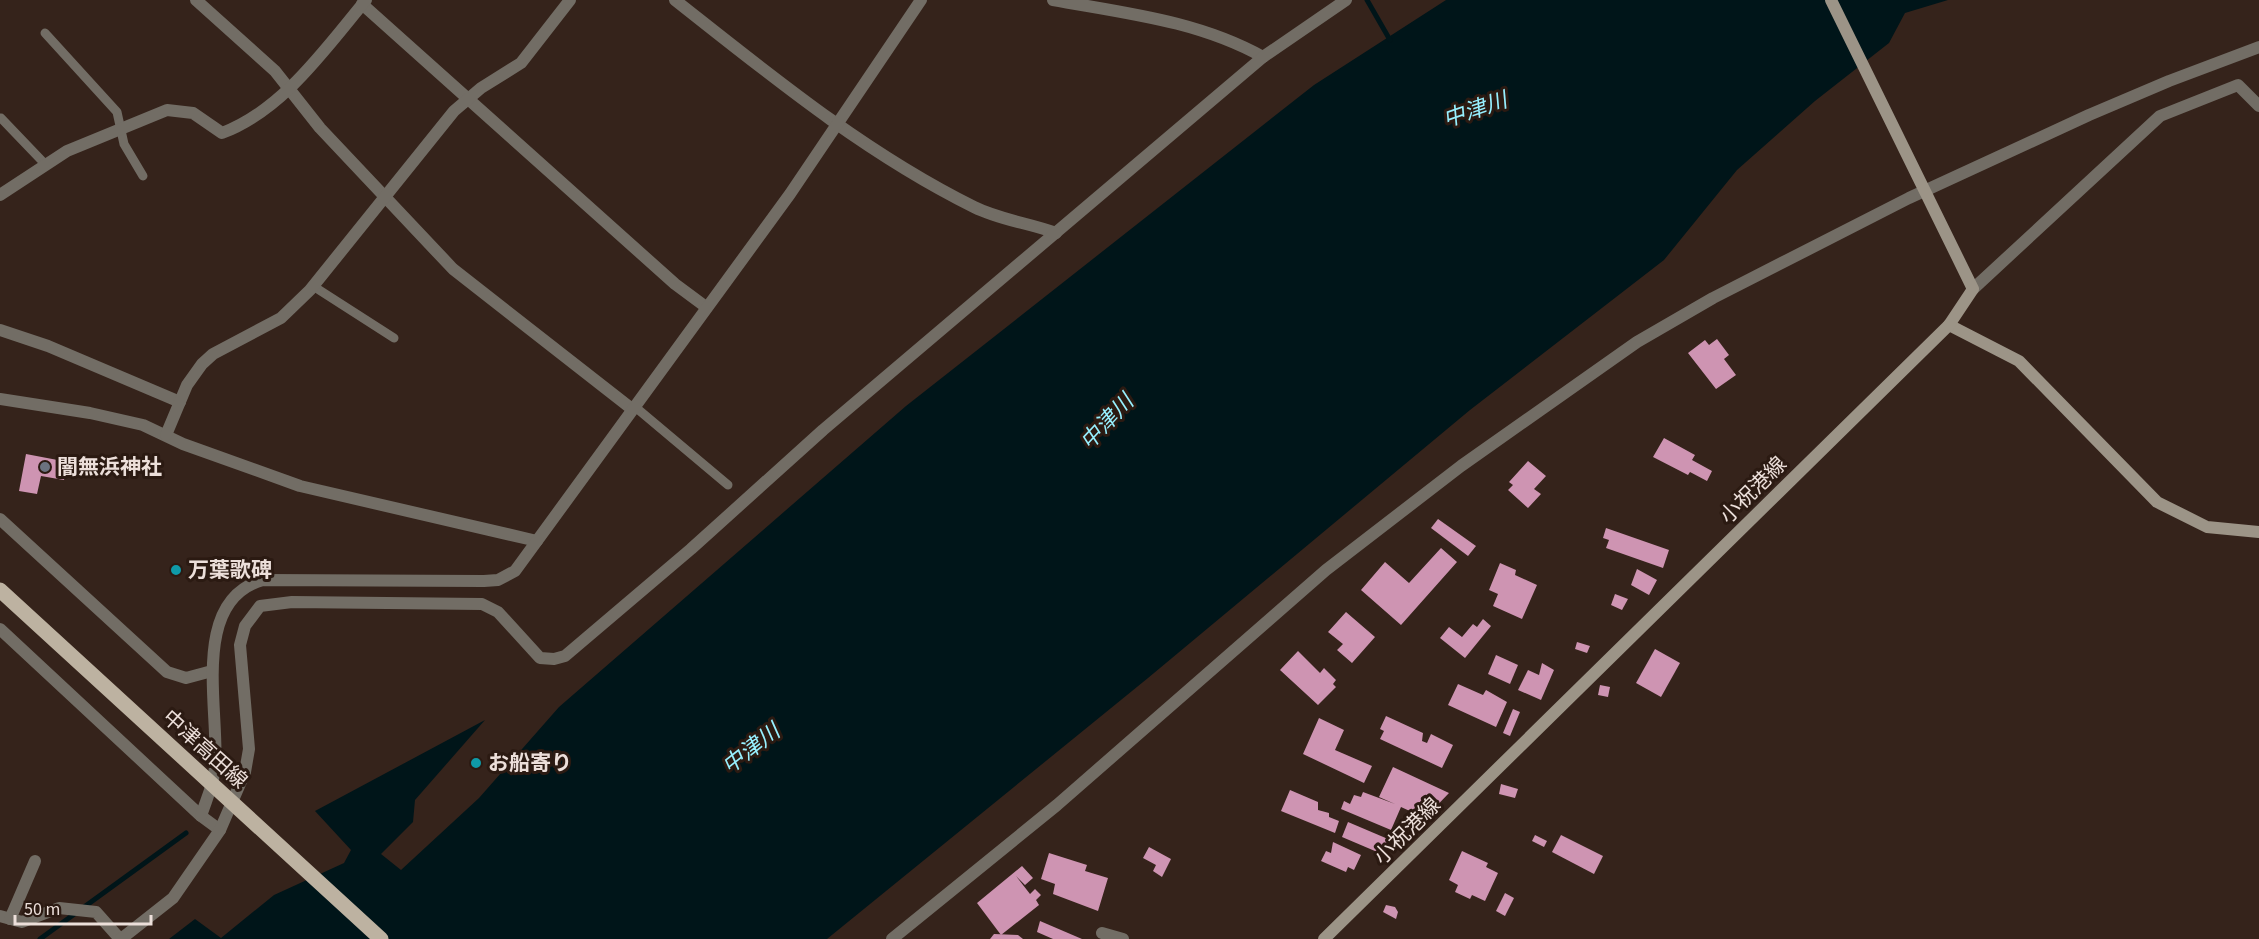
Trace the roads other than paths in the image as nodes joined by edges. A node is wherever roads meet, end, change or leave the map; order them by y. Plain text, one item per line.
1 (196, 0) edge
2 (570, 0) edge
3 (675, 0) edge
4 (921, 0) edge
5 (1053, 0) edge
6 (1346, 0) edge
7 (1831, 0) edge
8 (364, 2) edge
9 (45, 33) dead end
10 (2259, 47) edge
11 (1263, 57) junction
12 (289, 87) junction
13 (467, 99) junction
14 (2259, 106) edge
15 (2, 118) dead end
16 (839, 124) junction
17 (121, 128) junction
18 (45, 164) junction
19 (143, 176) dead end
20 (1922, 186) junction
21 (0, 195) edge
22 (387, 196) junction
23 (1056, 233) junction
24 (313, 286) junction
25 (1973, 289) junction
26 (706, 307) junction
27 (1949, 325) junction
28 (0, 330) edge
29 (394, 338) dead end
30 (0, 399) edge
31 (180, 402) junction
32 (633, 408) junction
33 (166, 435) junction
34 (728, 485) dead end
35 (0, 519) edge
36 (2259, 532) edge
37 (537, 541) junction
38 (0, 590) edge
39 (0, 629) edge
40 (212, 670) junction
41 (201, 816) junction
42 (220, 830) junction
43 (35, 861) dead end
44 (5, 918) edge
45 (1102, 933) dead end
46 (120, 939) edge
47 (381, 939) edge
48 (892, 939) edge
49 (1123, 939) edge
50 (1324, 939) edge

1 - 12 street
2 - 13 street
3 - 16 street
4 - 16 street
5 - 11 street
6 - 11 street
7 - 20 main road
8 - 12 street
8 - 13 street
9 - 17 lane
10 - 20 street
11 - 23 street
12 - 17 street
12 - 22 street
13 - 22 street
13 - 26 street
14 - 25 street
15 - 18 lane
16 - 23 street
16 - 26 street
17 - 18 street
17 - 19 lane
18 - 21 street
20 - 25 main road
20 - 48 street
22 - 24 street
22 - 32 street
23 - 42 street
24 - 29 lane
24 - 31 street
25 - 27 main road, 小祝港線
26 - 32 street
27 - 36 main road
27 - 50 main road, 小祝港線
28 - 31 street
30 - 33 street
31 - 33 street
32 - 34 lane
32 - 37 street
33 - 37 street
35 - 40 street
37 - 40 street
38 - 47 main road, 中津高田線
39 - 41 street
40 - 41 street
41 - 42 street
42 - 46 street
43 - 44 street
44 - 46 street
45 - 49 street

